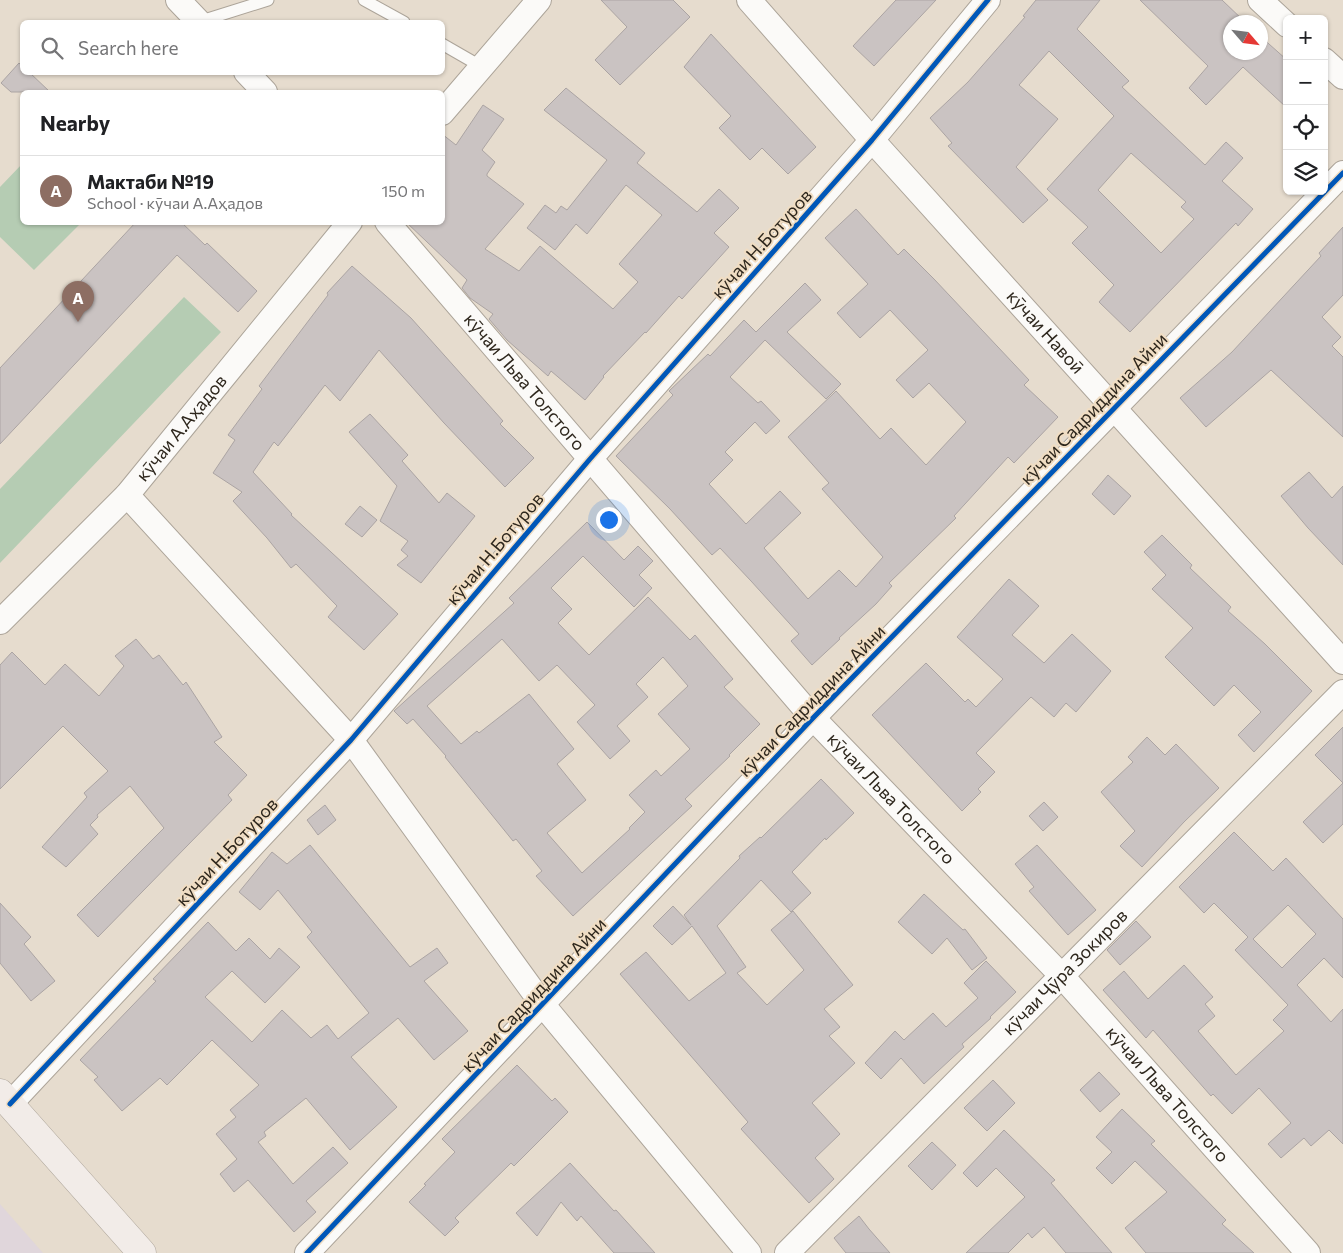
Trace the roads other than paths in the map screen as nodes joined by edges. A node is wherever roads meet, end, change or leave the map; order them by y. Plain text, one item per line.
1 (178, 0) edge
2 (268, 0) edge
3 (364, 0) edge
4 (539, 0) edge
5 (749, 0) edge
6 (988, 0) edge
7 (1260, 0) edge
8 (197, 20) edge
9 (205, 20) edge
10 (400, 20) edge
11 (1283, 21) edge
12 (445, 46) edge
13 (1328, 64) edge
14 (482, 67) junction
15 (249, 75) edge
16 (1343, 78) edge
17 (264, 90) edge
18 (445, 110) edge
19 (872, 140) junction
20 (1343, 173) edge
21 (348, 225) edge
22 (390, 225) edge
23 (1113, 408) junction
24 (590, 459) junction
25 (127, 496) junction
26 (0, 622) edge
27 (1343, 662) edge
28 (1343, 692) edge
29 (814, 718) junction
30 (350, 740) junction
31 (1061, 976) junction
32 (543, 1005) junction
33 (5, 1098) edge
34 (142, 1253) edge
35 (307, 1253) edge
36 (749, 1253) edge
37 (787, 1253) edge
38 (1308, 1253) edge

1 - 8 street
2 - 9 lane
3 - 10 lane
4 - 14 street
5 - 19 street, кӯчаи Навоӣ
6 - 19 street, кӯчаи Н.Ботуров
7 - 11 street
12 - 14 lane
13 - 16 street
14 - 18 street
15 - 17 street
19 - 23 street, кӯчаи Навоӣ
19 - 24 street, кӯчаи Н.Ботуров
20 - 23 street, кӯчаи Садриддина Айни
21 - 25 street, кӯчаи А.Аҳадов
22 - 24 street, кӯчаи Льва Толстого
23 - 27 street, кӯчаи Навоӣ
23 - 29 street, кӯчаи Садриддина Айни
24 - 29 street, кӯчаи Льва Толстого
24 - 30 street, кӯчаи Н.Ботуров
25 - 26 street, кӯчаи А.Аҳадов
25 - 30 street
28 - 31 street, кӯчаи Ҷӯра Зокиров
29 - 31 street, кӯчаи Льва Толстого
29 - 32 street, кӯчаи Садриддина Айни
30 - 32 street
30 - 33 street, кӯчаи Н.Ботуров
31 - 37 street, кӯчаи Ҷӯра Зокиров
31 - 38 street, кӯчаи Льва Толстого
32 - 35 street, кӯчаи Садриддина Айни
32 - 36 street
33 - 34 street

